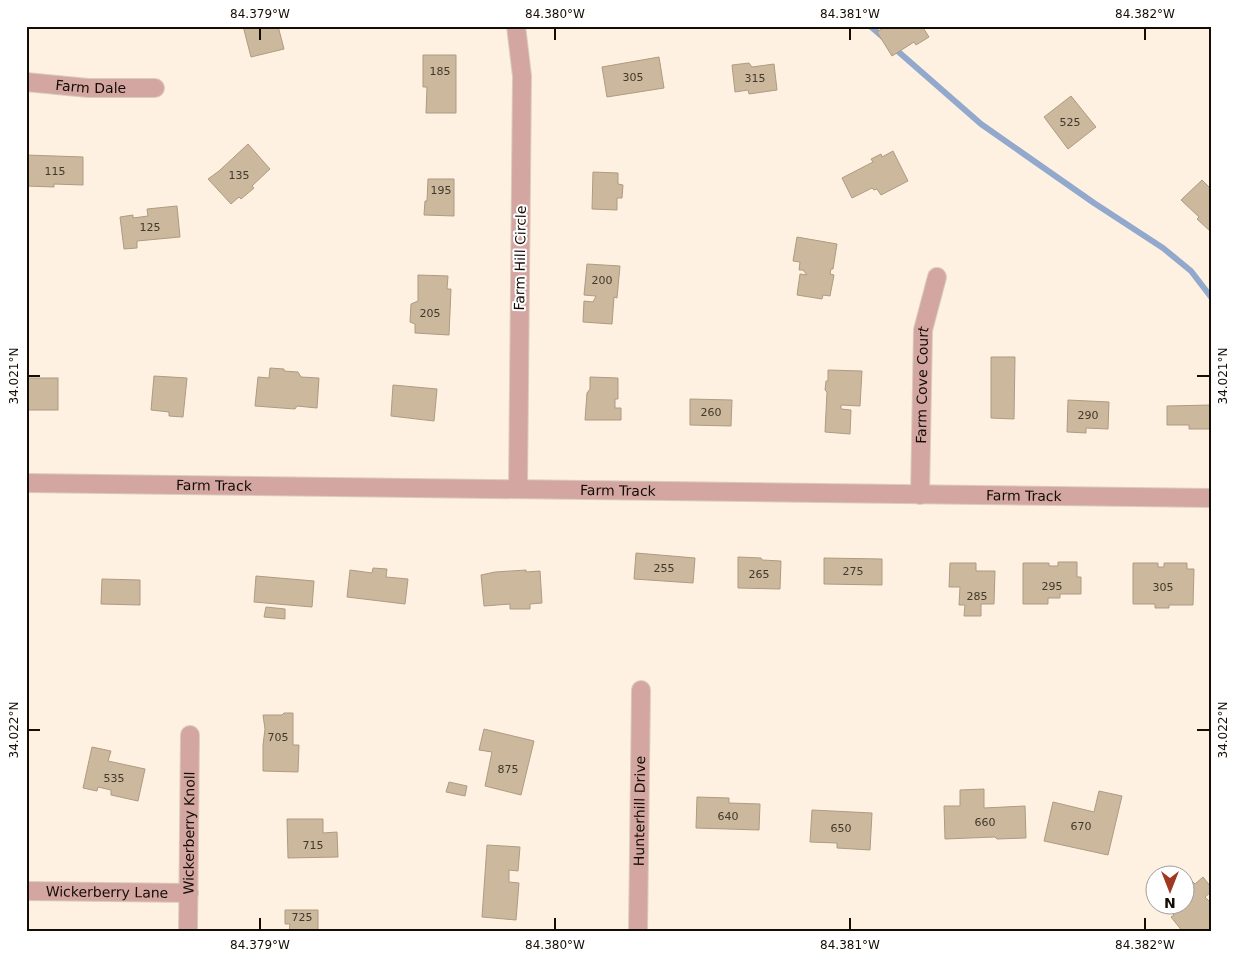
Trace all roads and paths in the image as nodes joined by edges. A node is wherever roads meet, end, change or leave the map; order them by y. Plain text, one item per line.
1 (516, 26) edge
2 (26, 82) edge
3 (155, 88) dead end
4 (937, 277) dead end
5 (26, 483) edge
6 (518, 489) junction
7 (920, 495) junction
8 (1211, 498) edge
9 (641, 690) dead end
10 (190, 735) dead end
11 (26, 891) edge
12 (189, 893) junction
13 (188, 932) edge
14 (638, 932) edge

1 - 6 street, Farm Hill Circle
2 - 3 street, Farm Dale
4 - 7 street, Farm Cove Court
5 - 6 street, Farm Track
6 - 7 street, Farm Track
7 - 8 street, Farm Track
9 - 14 street, Hunterhill Drive
10 - 12 street, Wickerberry Knoll
11 - 12 street, Wickerberry Lane
12 - 13 street, Wickerberry Knoll

